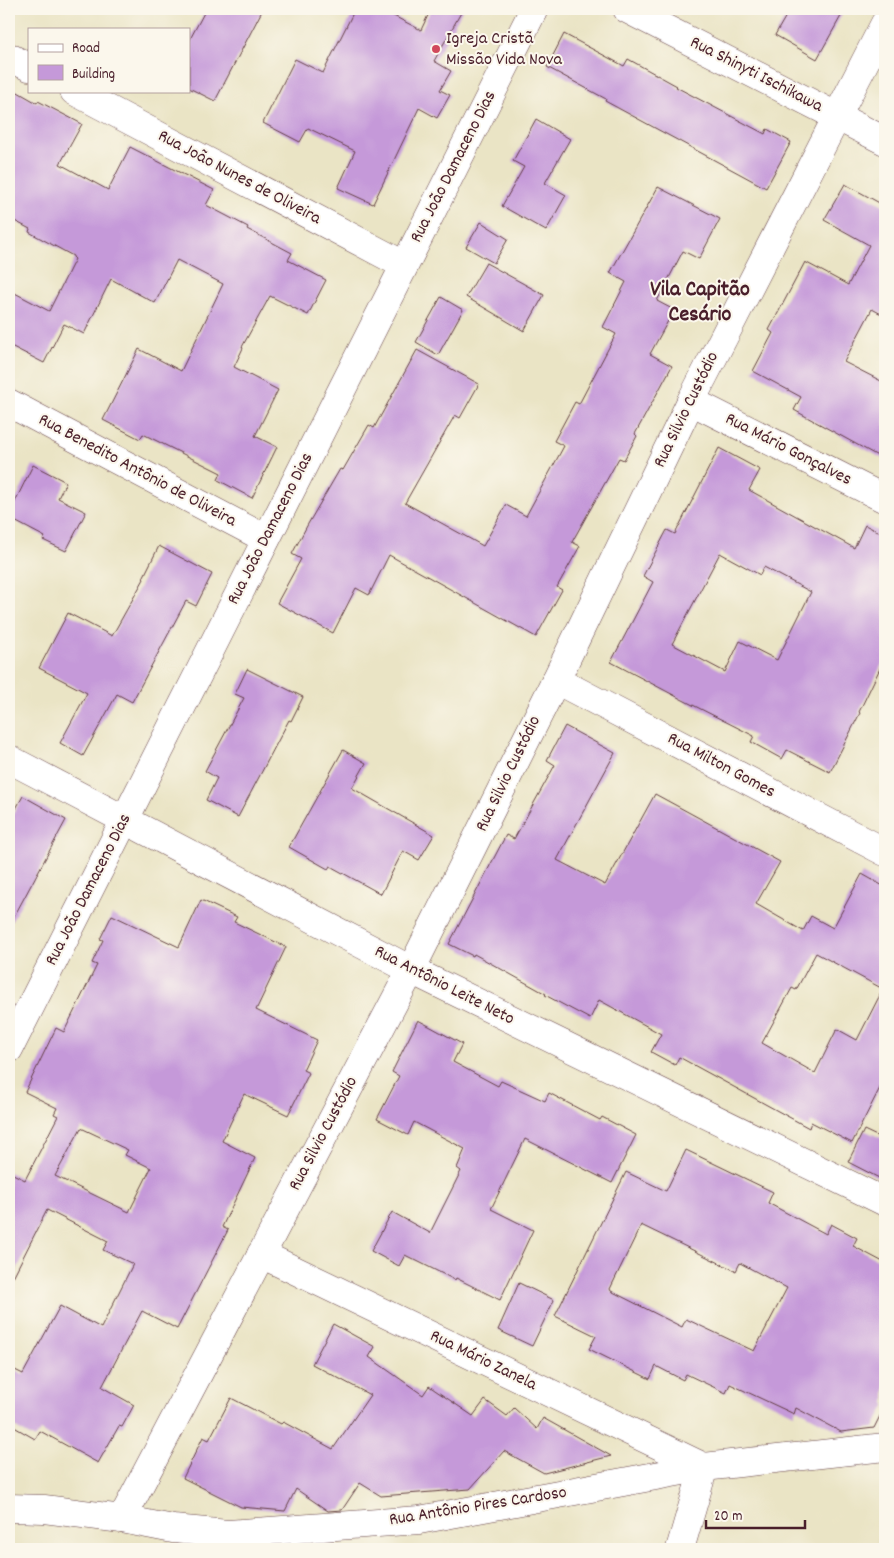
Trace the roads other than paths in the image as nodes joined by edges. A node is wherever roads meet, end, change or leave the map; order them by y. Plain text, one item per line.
1 (534, 9) edge
2 (627, 9) edge
3 (885, 23) edge
4 (9, 57) edge
5 (28, 66) edge
6 (76, 92) edge
7 (837, 116) junction
8 (885, 141) edge
9 (404, 265) junction
10 (691, 400) junction
11 (9, 403) edge
12 (885, 499) edge
13 (266, 539) junction
14 (556, 680) junction
15 (9, 758) edge
16 (125, 819) junction
17 (885, 852) edge
18 (411, 970) junction
19 (9, 1049) edge
20 (885, 1202) edge
21 (261, 1254) junction
22 (885, 1447) edge
23 (704, 1467) junction
24 (9, 1488) edge
25 (9, 1508) edge
26 (44, 1509) junction
27 (122, 1519) junction
28 (226, 1542) edge
29 (680, 1549) edge

1 - 9 street, Rua João Damaceno Dias
2 - 7 street, Rua Shinyti Ischikawa
3 - 7 street, Rua Silvio Custódio
4 - 5 street
6 - 9 street, Rua João Nunes de Oliveira
7 - 8 street, Rua Shinyti Ischikawa
7 - 10 street, Rua Silvio Custódio
9 - 13 street, Rua João Damaceno Dias
10 - 12 street, Rua Mário Gonçalves
10 - 14 street, Rua Silvio Custódio
11 - 13 street, Rua Benedito Antônio de Oliveira
13 - 16 street, Rua João Damaceno Dias
14 - 17 street, Rua Milton Gomes
14 - 18 street, Rua Silvio Custódio
15 - 16 street, Rua Antônio Leite Neto
16 - 18 street, Rua Antônio Leite Neto
16 - 19 street, Rua João Damaceno Dias
18 - 20 street, Rua Antônio Leite Neto
18 - 21 street, Rua Silvio Custódio
21 - 23 street, Rua Mário Zanela
21 - 27 street, Rua Silvio Custódio
22 - 23 street, Rua Antônio Pires Cardoso
23 - 28 street, Rua Antônio Pires Cardoso
23 - 29 street
24 - 26 street
25 - 26 street, Rua Antônio Pires Cardoso
26 - 27 street, Rua Antônio Pires Cardoso
27 - 28 street, Rua Antônio Pires Cardoso

